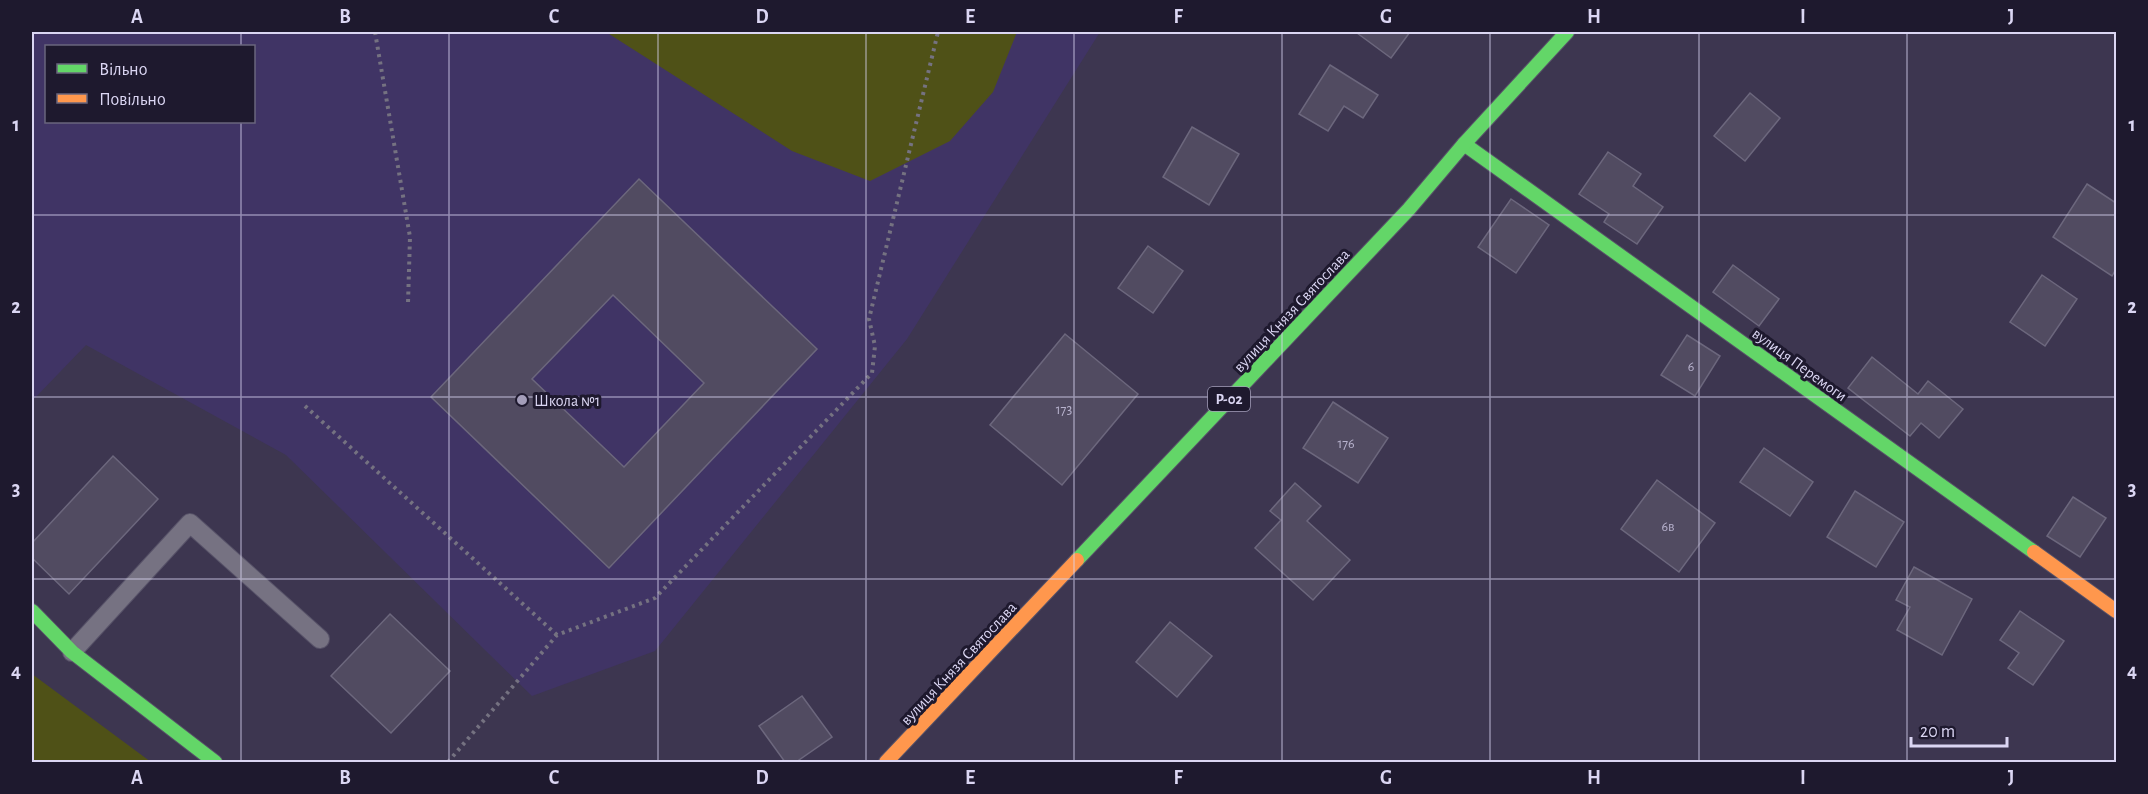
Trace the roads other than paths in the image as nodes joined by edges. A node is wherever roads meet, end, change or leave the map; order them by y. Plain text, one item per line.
1 (1567, 32) edge
2 (1464, 144) junction
3 (2116, 610) edge
4 (32, 611) edge
5 (320, 639) dead end
6 (72, 652) junction
7 (215, 762) edge
8 (885, 762) edge

1 - 2 street, вулиця Князя Святослава / Р-02
2 - 3 street, вулиця Перемоги
2 - 8 street, вулиця Князя Святослава / Р-02
4 - 6 street
5 - 6 lane
6 - 7 street

